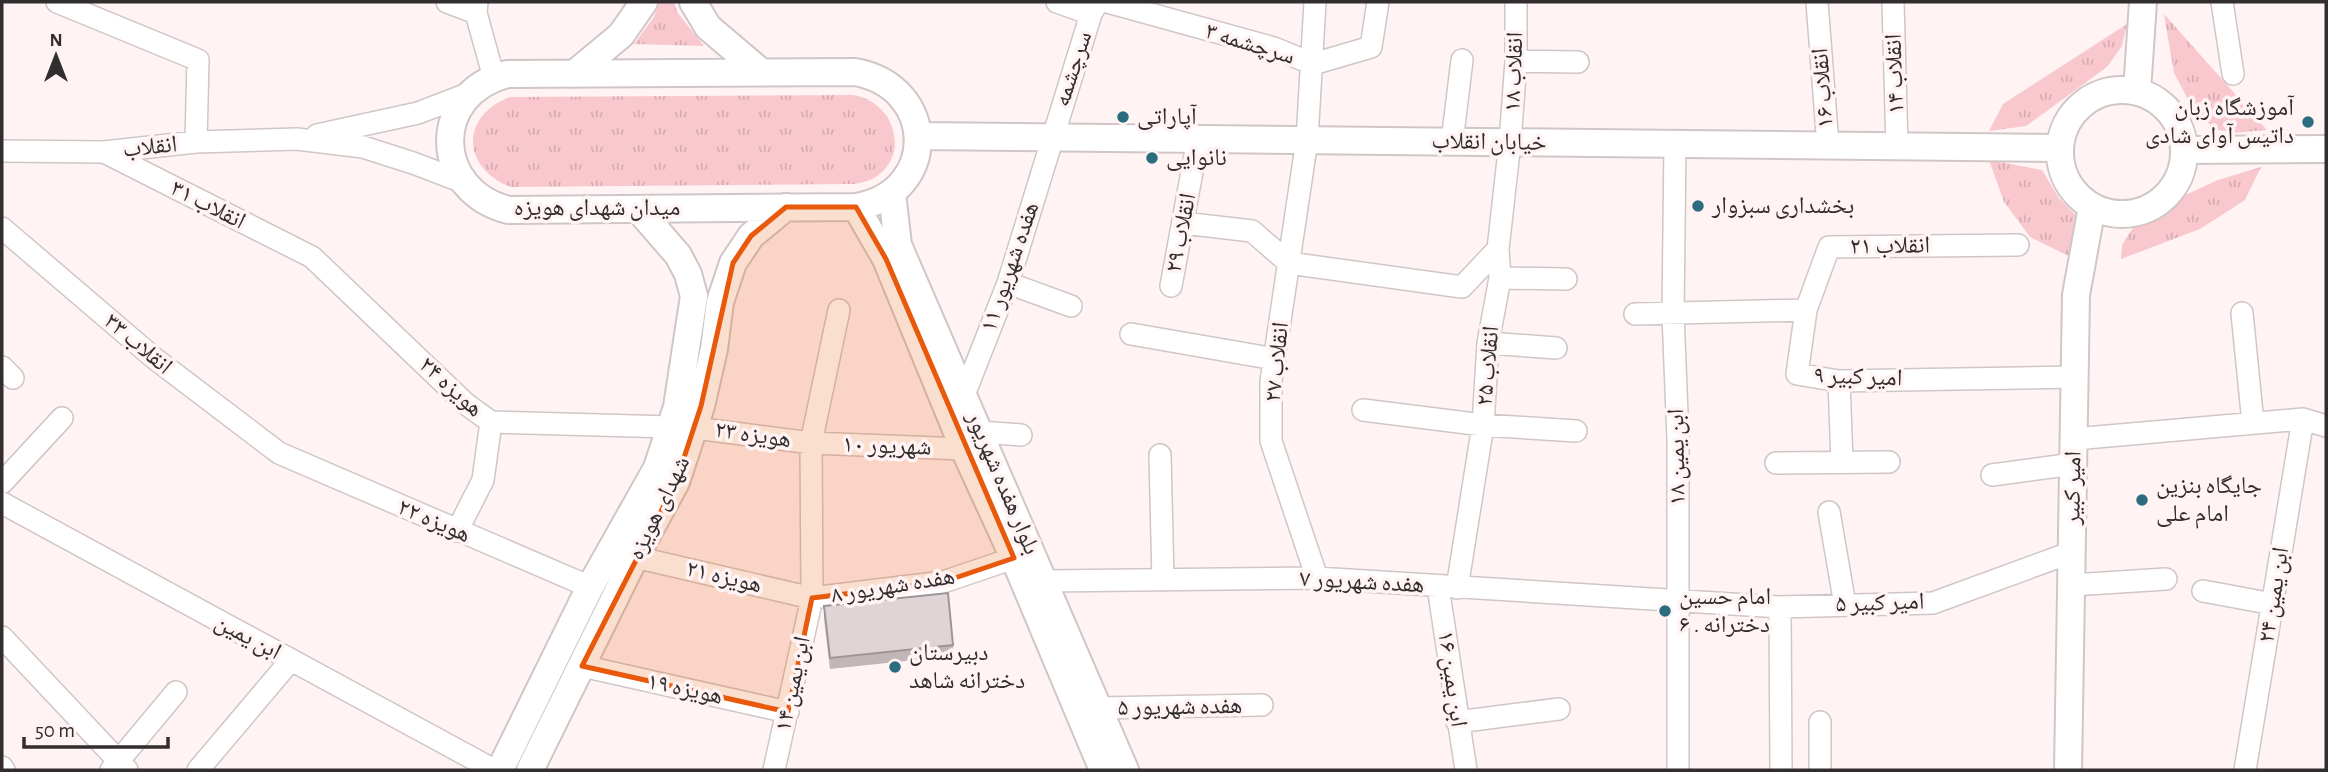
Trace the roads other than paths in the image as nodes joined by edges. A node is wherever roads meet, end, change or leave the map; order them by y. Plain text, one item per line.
1 (57, 2) edge
2 (447, 2) edge
3 (644, 2) edge
4 (693, 2) edge
5 (1057, 2) edge
6 (1315, 2) edge
7 (1378, 2) edge
8 (1516, 2) edge
9 (1817, 2) edge
10 (1893, 2) edge
11 (2143, 2) edge
12 (2222, 2) edge
13 (1099, 6) edge
14 (477, 7) edge
15 (1462, 60) dead end
16 (1516, 61) junction
17 (1578, 62) dead end
18 (1313, 64) junction
19 (761, 72) junction
20 (574, 74) junction
21 (2233, 74) dead end
22 (494, 78) junction
23 (2137, 90) junction
24 (470, 93) junction
25 (918, 136) junction
26 (1051, 137) junction
27 (297, 139) junction
28 (1198, 139) junction
29 (1307, 140) junction
30 (196, 142) junction
31 (1452, 142) junction
32 (1510, 142) junction
33 (1675, 144) junction
34 (1828, 146) junction
35 (1897, 147) junction
36 (2060, 148) junction
37 (2326, 149) edge
38 (2, 150) edge
39 (2186, 150) junction
40 (104, 152) junction
41 (463, 182) junction
42 (891, 193) junction
43 (786, 207) junction
44 (856, 207) junction
45 (2092, 207) junction
46 (638, 209) junction
47 (1184, 223) junction
48 (2, 228) edge
49 (2018, 245) dead end
50 (1498, 249) junction
51 (312, 257) joint
52 (1289, 263) junction
53 (1500, 278) junction
54 (1566, 279) dead end
55 (1008, 283) junction
56 (1171, 286) dead end
57 (1071, 306) dead end
58 (839, 310) dead end
59 (1806, 310) junction
60 (2242, 313) dead end
61 (1635, 314) dead end
62 (1674, 314) junction
63 (1131, 334) dead end
64 (1488, 342) junction
65 (1556, 348) dead end
66 (1275, 359) junction
67 (2075, 377) junction
68 (1839, 381) junction
69 (964, 395) junction
70 (1363, 410) dead end
71 (62, 418) dead end
72 (2303, 419) junction
73 (491, 422) junction
74 (2253, 423) junction
75 (1483, 425) junction
76 (2326, 426) edge
77 (683, 427) junction
78 (1576, 431) dead end
79 (1021, 435) dead end
80 (972, 441) junction
81 (811, 443) junction
82 (2074, 452) junction
83 (279, 453) joint
84 (1160, 455) dead end
85 (1843, 462) junction
86 (1889, 462) dead end
87 (1776, 463) dead end
88 (1992, 475) dead end
89 (2, 483) edge
90 (2, 503) edge
91 (1829, 512) dead end
92 (457, 531) junction
93 (2072, 552) junction
94 (635, 557) junction
95 (1014, 558) junction
96 (1317, 578) junction
97 (2166, 579) dead end
98 (1163, 580) junction
99 (1045, 581) junction
100 (2072, 585) junction
101 (590, 587) junction
102 (1448, 588) junction
103 (2203, 591) dead end
104 (812, 598) junction
105 (1679, 601) junction
106 (2273, 604) junction
107 (1844, 605) junction
108 (1780, 607) junction
109 (2, 637) edge
110 (291, 660) junction
111 (582, 666) junction
112 (176, 692) dead end
113 (1262, 705) dead end
114 (1098, 708) junction
115 (1559, 709) dead end
116 (788, 712) junction
117 (1457, 722) junction
118 (1820, 722) dead end
119 (119, 767) edge
120 (198, 770) edge
121 (494, 770) edge
122 (500, 770) edge
123 (530, 770) edge
124 (774, 770) edge
125 (1103, 770) edge
126 (1125, 770) edge
127 (1466, 770) edge
128 (1678, 770) edge
129 (1782, 770) edge
130 (1820, 770) edge
131 (2068, 770) edge
132 (2245, 770) edge

1 - 30 street
2 - 14 street
3 - 20 main road
4 - 19 main road
5 - 13 street, سرچشمه ۳
6 - 18 street, انقلاب ۲۷
7 - 18 street
8 - 16 street, انقلاب ۱۸
9 - 34 street, انقلاب ۱۶
10 - 35 street, انقلاب ۱۴
11 - 23 main road
12 - 21 street
13 - 18 street, سرچشمه ۳
13 - 26 street, سرچشمه
14 - 22 street
15 - 31 street
16 - 17 street
16 - 32 street, انقلاب ۱۸
18 - 29 street, انقلاب ۲۷
19 - 20 main road
19 - 25 main road
20 - 22 main road
22 - 24 main road
23 - 36 main road
23 - 39 main road
24 - 27 street
24 - 41 main road
25 - 26 main road, خیابان انقلاب
25 - 42 main road, میدان شهدای هویزه
26 - 28 main road, خیابان انقلاب
26 - 55 street, هفده شهریور ۱۱
27 - 30 street, انقلاب
27 - 41 street
28 - 29 main road, خیابان انقلاب
28 - 47 street, انقلاب ۲۹
29 - 31 main road, خیابان انقلاب
29 - 52 street, انقلاب ۲۷
30 - 40 street, انقلاب
31 - 32 main road, خیابان انقلاب
32 - 33 main road, خیابان انقلاب
32 - 50 street, انقلاب ۲۵
33 - 34 main road, خیابان انقلاب
33 - 62 street, ابن یمین ۱۸
34 - 35 main road, خیابان انقلاب
35 - 36 main road, خیابان انقلاب
36 - 45 main road
37 - 39 main road
38 - 40 street, انقلاب
39 - 45 main road
40 - 51 street, انقلاب ۳۱
41 - 46 main road, میدان شهدای هویزه
42 - 44 main road, میدان شهدای هویزه
42 - 69 main road, بلوار هفده شهریور
43 - 44 main road, میدان شهدای هویزه
43 - 46 main road, میدان شهدای هویزه
43 - 77 main road, شهدای هویزه
44 - 80 main road, بلوار هفده شهریور
45 - 67 main road, امیر کبیر
46 - 77 main road, شهدای هویزه
47 - 52 street
47 - 56 street, انقلاب ۲۹
48 - 83 street, انقلاب ۳۳
49 - 59 street, انقلاب ۲۱
50 - 52 street
50 - 53 street, انقلاب ۲۵
51 - 73 street, هویزه ۲۴
52 - 66 street, انقلاب ۲۷
53 - 54 street
53 - 64 street, انقلاب ۲۵
55 - 57 street
55 - 69 street, هفده شهریور ۱۱
58 - 81 street, ابن یمین ۱۴
59 - 62 street
59 - 68 street, امیر کبیر ۹
60 - 74 street
61 - 62 street
62 - 105 street, ابن یمین ۱۸
63 - 66 street
64 - 65 street
64 - 75 street, انقلاب ۲۵
66 - 96 street, انقلاب ۲۷
67 - 68 street, امیر کبیر ۹
67 - 82 main road, امیر کبیر
68 - 85 street
69 - 80 main road, بلوار هفده شهریور
70 - 75 street
71 - 89 street
72 - 74 street
72 - 76 street
72 - 106 street, ابن یمین ۲۴
73 - 77 street, هویزه ۲۴
73 - 92 street
74 - 82 street
75 - 78 street
75 - 102 street, انقلاب ۲۵
77 - 81 street, هویزه ۲۳
77 - 94 main road, شهدای هویزه
77 - 101 main road, شهدای هویزه
79 - 80 street, شهریور ۱۰
80 - 81 street, شهریور ۱۰
80 - 95 main road, بلوار هفده شهریور
80 - 99 main road, بلوار هفده شهریور
81 - 104 street, ابن یمین ۱۴
82 - 88 street
82 - 93 main road, امیر کبیر
83 - 92 street, هویزه ۲۲
84 - 98 street
85 - 86 street
85 - 87 street
90 - 110 street, ابن یمین
91 - 107 street
92 - 101 street, هویزه ۲۲
93 - 100 main road, امیر کبیر
93 - 107 street, امیر کبیر ۵
94 - 104 street, هویزه ۲۱
94 - 111 main road, شهدای هویزه
95 - 104 street, هفده شهریور ۸
95 - 125 main road, بلوار هفده شهریور
96 - 98 street, هفده شهریور ۷
96 - 102 street, هفده شهریور ۷
97 - 100 street
98 - 99 street, هفده شهریور ۷
99 - 114 main road, بلوار هفده شهریور
100 - 131 main road, امیر کبیر
101 - 122 main road, شهدای هویزه
102 - 105 street, هفده شهریور ۷
102 - 117 street, ابن یمین ۱۶
103 - 106 street
104 - 116 street, ابن یمین ۱۴
105 - 108 street, امیر کبیر ۵
105 - 128 street, ابن یمین ۱۸
106 - 132 street, ابن یمین ۲۴
107 - 108 street, امیر کبیر ۵
108 - 129 street
109 - 119 street
110 - 120 street
110 - 121 street, ابن یمین
111 - 116 street, هویزه ۱۹
111 - 123 main road, شهدای هویزه
112 - 119 street
113 - 114 street, هفده شهریور ۵
114 - 126 main road, بلوار هفده شهریور
115 - 117 street
116 - 124 street, ابن یمین ۱۴
117 - 127 street, ابن یمین ۱۶
118 - 130 street

